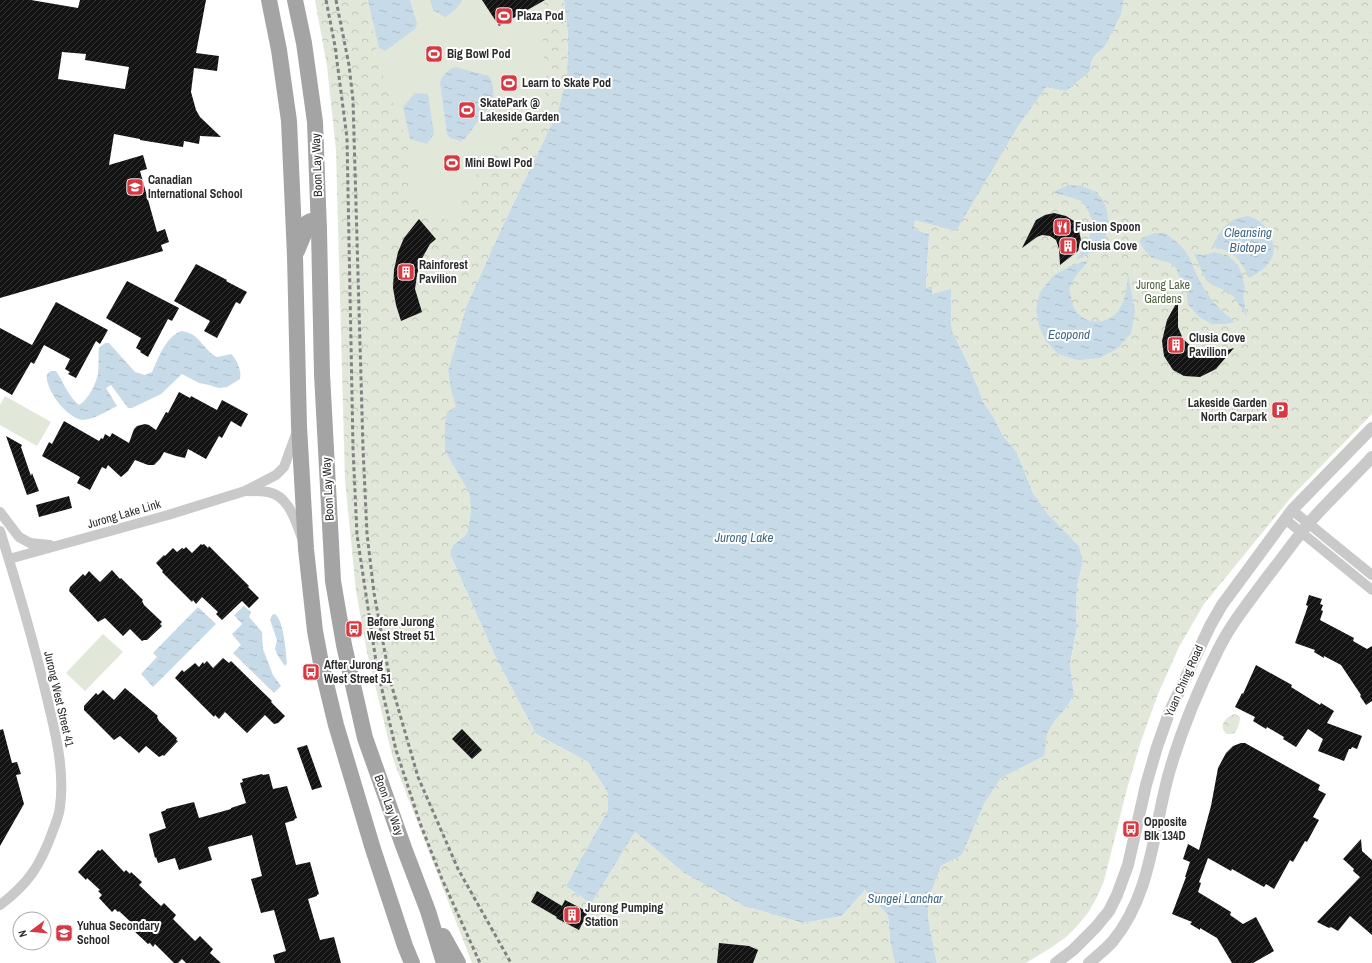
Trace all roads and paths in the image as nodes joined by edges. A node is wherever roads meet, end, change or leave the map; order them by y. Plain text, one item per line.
1 (269, 0) edge
2 (295, 0) edge
3 (319, 230) junction
4 (295, 256) junction
5 (299, 426) junction
6 (1372, 428) edge
7 (1372, 457) edge
8 (245, 491) junction
9 (0, 512) edge
10 (1289, 515) junction
11 (1306, 528) junction
12 (0, 531) edge
13 (56, 546) junction
14 (306, 549) junction
15 (9, 559) junction
16 (1372, 575) edge
17 (1372, 590) edge
18 (1215, 618) junction
19 (1231, 626) junction
20 (0, 905) edge
21 (428, 911) junction
22 (410, 963) edge
23 (444, 963) edge
24 (458, 963) edge
25 (1056, 963) edge
26 (1088, 963) edge

1 - 4 main road, Boon Lay Way
2 - 3 main road, Boon Lay Way
3 - 4 main road
3 - 21 main road, Boon Lay Way
4 - 5 main road, Boon Lay Way
5 - 8 street, Jurong Lake Link
5 - 14 main road, Boon Lay Way
6 - 10 street, Yuan Ching Road
7 - 11 street, Yuan Ching Road
8 - 13 street, Jurong Lake Link
8 - 14 street, Jurong Lake Link
9 - 13 street
10 - 11 street
10 - 18 street, Yuan Ching Road
11 - 16 street
11 - 17 street
11 - 19 street, Yuan Ching Road
12 - 15 street, Jurong West Street 41
13 - 15 street, Jurong Lake Link
14 - 22 main road, Boon Lay Way
15 - 20 street, Jurong West Street 41
18 - 19 street
18 - 25 street, Yuan Ching Road
19 - 26 street, Yuan Ching Road
21 - 23 main road, Boon Lay Way
21 - 24 main road

